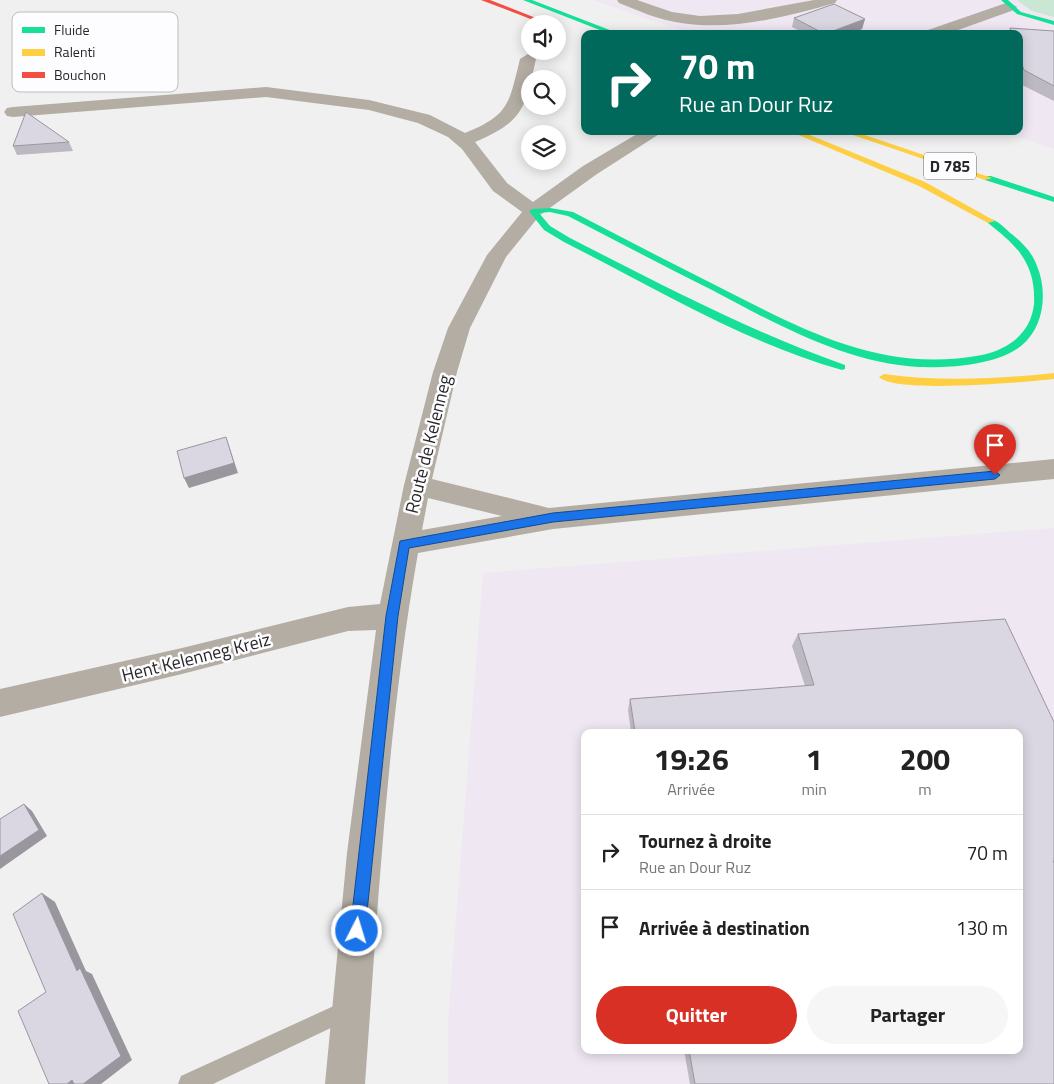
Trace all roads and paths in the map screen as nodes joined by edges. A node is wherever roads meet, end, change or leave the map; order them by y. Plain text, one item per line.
1 (484, 0) edge
2 (526, 0) edge
3 (624, 0) edge
4 (830, 0) edge
5 (1007, 3) edge
6 (523, 15) edge
7 (1032, 18) junction
8 (1054, 23) edge
9 (957, 25) junction
10 (606, 30) edge
11 (943, 30) edge
12 (528, 60) edge
13 (13, 112) dead end
14 (648, 135) edge
15 (803, 135) edge
16 (857, 135) edge
17 (464, 140) junction
18 (1054, 200) edge
19 (533, 211) junction
20 (858, 371) dead end
21 (876, 375) dead end
22 (1054, 376) edge
23 (1054, 469) edge
24 (417, 486) junction
25 (553, 518) junction
26 (404, 544) junction
27 (392, 616) junction
28 (0, 704) edge
29 (350, 1009) junction
30 (189, 1084) edge
31 (345, 1084) edge

1 - 6 main road
2 - 10 main road
3 - 4 street
5 - 7 main road
5 - 9 street
7 - 8 main road
7 - 9 street
9 - 11 street
12 - 17 street
13 - 17 street
14 - 19 street, Route de Kelenneg
15 - 19 main road
16 - 18 main road, D 785
17 - 19 street
19 - 20 main road
19 - 24 street, Route de Kelenneg
21 - 22 main road
23 - 25 street
24 - 25 street
24 - 26 street, Route de Kelenneg
25 - 26 street
26 - 27 street, Route de Kelenneg
27 - 28 street, Hent Kelenneg Kreiz
27 - 29 street, Route de Kelenneg
29 - 30 lane
29 - 31 street, Route de Kelenneg

